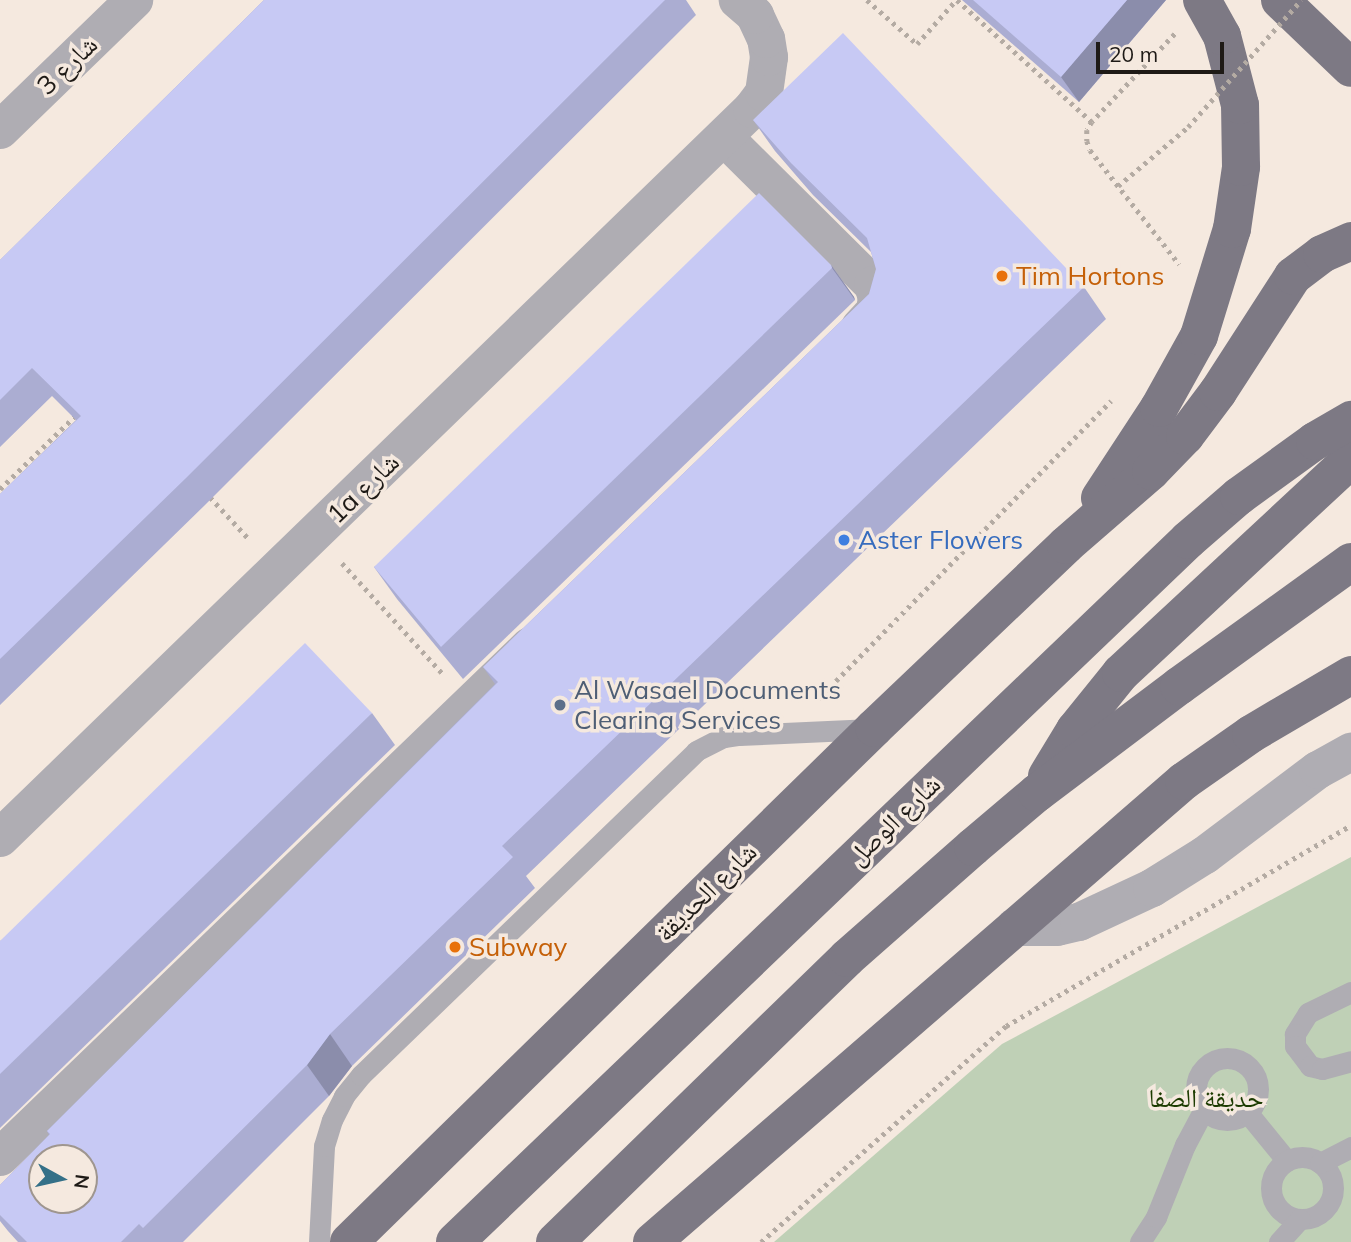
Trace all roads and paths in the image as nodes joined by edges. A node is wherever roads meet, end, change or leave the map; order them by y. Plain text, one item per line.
1 (134, 0) edge
2 (867, 0) edge
3 (957, 0) edge
4 (1280, 0) edge
5 (1301, 0) edge
6 (1204, 1) edge
7 (751, 5) edge
8 (1351, 68) edge
9 (1091, 122) junction
10 (0, 130) edge
11 (726, 138) junction
12 (1118, 186) junction
13 (1351, 241) edge
14 (1180, 268) dead end
15 (837, 349) edge
16 (1115, 398) dead end
17 (86, 405) edge
18 (1351, 420) edge
19 (1351, 459) edge
20 (0, 489) edge
21 (205, 492) edge
22 (315, 534) junction
23 (1066, 545) junction
24 (1351, 562) edge
25 (278, 570) junction
26 (559, 618) edge
27 (1351, 675) edge
28 (470, 704) junction
29 (874, 729) junction
30 (786, 732) junction
31 (1351, 752) edge
32 (1037, 793) junction
33 (1351, 825) edge
34 (0, 838) edge
35 (1015, 927) junction
36 (1351, 992) edge
37 (1351, 1061) edge
38 (1204, 1110) junction
39 (1247, 1112) junction
40 (1351, 1147) edge
41 (0, 1157) edge
42 (1287, 1161) junction
43 (1320, 1163) junction
44 (1342, 1184) edge
45 (1300, 1219) junction
46 (319, 1242) edge
47 (349, 1242) edge
48 (455, 1242) edge
49 (555, 1242) edge
50 (652, 1242) edge
51 (761, 1242) edge
52 (1140, 1242) edge
53 (1279, 1242) edge

1 - 10 street, شارع 3
2 - 3 path
3 - 9 path
4 - 8 main road
5 - 12 path, bridge
6 - 9 path
6 - 23 main road
7 - 11 street, 1a شارع
9 - 12 path
11 - 15 street
11 - 22 street, 1a شارع
12 - 14 path
13 - 23 main road
16 - 30 path
17 - 20 path
18 - 48 main road, شارع الوصل
19 - 32 main road
21 - 25 path
22 - 25 street, 1a شارع
22 - 28 path
23 - 29 main road, شارع الحديقة
24 - 32 main road
25 - 34 street, 1a شارع
26 - 28 street
27 - 35 main road
28 - 41 street
29 - 30 lane
29 - 47 main road, شارع الحديقة
30 - 46 lane
31 - 35 street
32 - 49 main road
33 - 51 path
35 - 50 main road
36 - 37 lane
38 - 39 lane
38 - 39 lane
38 - 52 lane
39 - 42 lane
40 - 43 lane
42 - 43 lane
42 - 45 lane
43 - 44 lane
44 - 45 lane
45 - 53 lane

